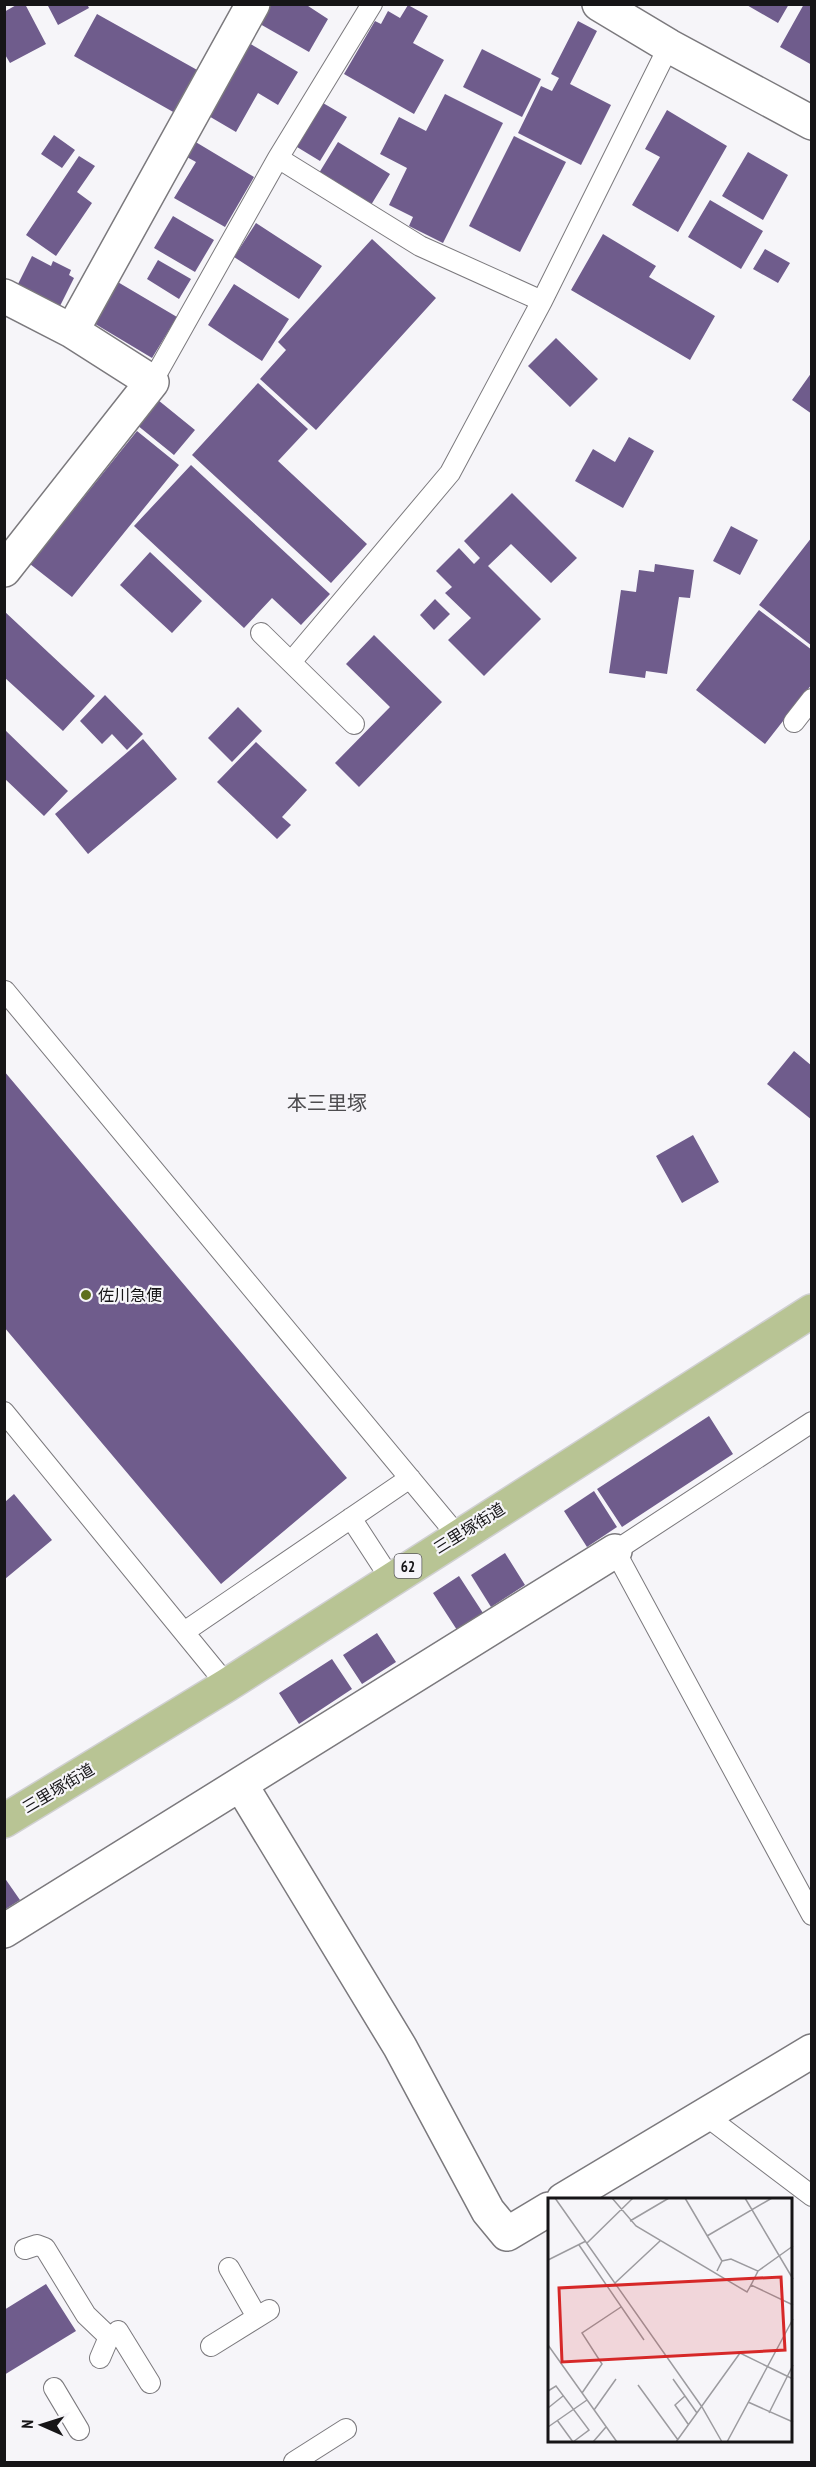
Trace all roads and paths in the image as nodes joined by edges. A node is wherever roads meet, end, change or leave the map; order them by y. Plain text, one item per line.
1 (253, 4) edge
2 (372, 4) edge
3 (619, 10) edge
4 (669, 46) junction
5 (812, 123) edge
6 (278, 158) junction
7 (4, 296) edge
8 (542, 301) junction
9 (72, 331) junction
10 (152, 382) junction
11 (4, 570) edge
12 (261, 633) dead end
13 (291, 662) junction
14 (812, 699) edge
15 (794, 722) dead end
16 (354, 724) dead end
17 (5, 991) edge
18 (812, 1311) edge
19 (4, 1412) edge
20 (812, 1422) edge
21 (410, 1478) junction
22 (351, 1518) junction
23 (457, 1535) junction
24 (615, 1551) junction
25 (390, 1578) junction
26 (184, 1632) junction
27 (227, 1685) junction
28 (241, 1785) junction
29 (4, 1821) edge
30 (812, 1915) edge
31 (4, 1931) edge
32 (812, 2051) edge
33 (705, 2115) junction
34 (812, 2196) edge
35 (566, 2198) edge
36 (548, 2210) edge
37 (25, 2249) dead end
38 (229, 2268) dead end
39 (118, 2331) dead end
40 (211, 2346) dead end
41 (100, 2358) dead end
42 (150, 2383) dead end
43 (54, 2388) dead end
44 (345, 2429) dead end
45 (79, 2430) dead end
46 (294, 2463) edge

1 - 9 street
2 - 6 lane
3 - 4 street
4 - 5 street
4 - 8 lane
6 - 8 lane
6 - 10 lane
7 - 9 street
8 - 13 lane
9 - 10 street
10 - 11 street
12 - 13 lane
13 - 16 lane
14 - 15 lane
17 - 21 lane
18 - 23 main road, 三里塚街道 / 62
19 - 26 lane
20 - 24 lane
21 - 22 lane
21 - 23 lane
22 - 25 lane
22 - 26 lane
23 - 25 main road, 三里塚街道 / 62
24 - 28 street
24 - 30 lane
25 - 27 main road, 三里塚街道 / 62
26 - 27 lane
27 - 29 main road, 三里塚街道 / 62
28 - 31 street
28 - 36 street
32 - 33 street
33 - 34 lane
33 - 35 street
37 - 41 lane
38 - 40 lane
39 - 42 lane
43 - 45 lane
44 - 46 lane

